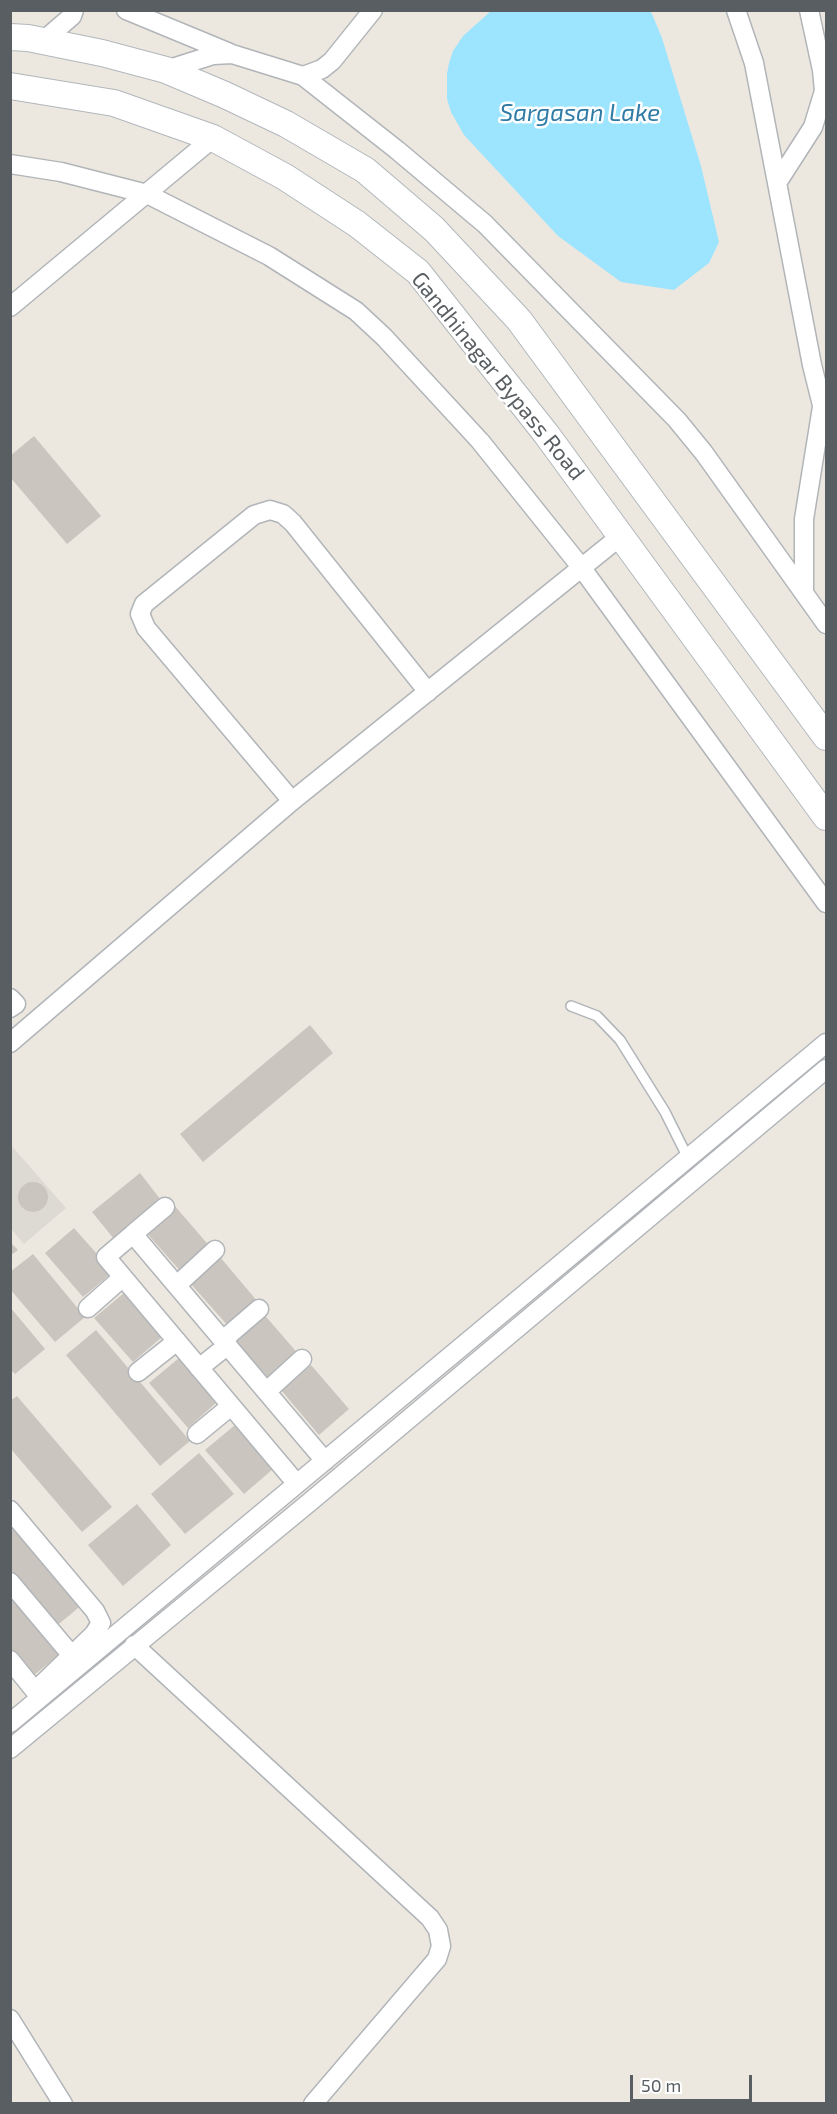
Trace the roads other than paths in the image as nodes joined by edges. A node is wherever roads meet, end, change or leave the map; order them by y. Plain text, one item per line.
1 (75, 10) edge
2 (126, 10) edge
3 (373, 10) edge
4 (736, 10) edge
5 (809, 10) edge
6 (10, 37) edge
7 (43, 41) junction
8 (232, 54) junction
9 (166, 70) junction
10 (303, 76) junction
11 (10, 86) edge
12 (213, 138) junction
13 (10, 164) edge
14 (777, 183) junction
15 (147, 194) junction
16 (10, 307) edge
17 (826, 379) edge
18 (825, 411) edge
19 (622, 535) junction
20 (581, 567) junction
21 (804, 592) junction
22 (826, 624) edge
23 (428, 692) junction
24 (826, 737) edge
25 (292, 801) junction
26 (826, 817) edge
27 (826, 903) edge
28 (10, 998) edge
29 (571, 1006) dead end
30 (10, 1008) edge
31 (10, 1043) edge
32 (826, 1043) edge
33 (826, 1069) edge
34 (688, 1158) junction
35 (165, 1207) dead end
36 (133, 1234) junction
37 (215, 1250) dead end
38 (123, 1277) junction
39 (177, 1285) junction
40 (88, 1308) dead end
41 (258, 1309) dead end
42 (177, 1341) junction
43 (226, 1342) junction
44 (302, 1359) dead end
45 (199, 1368) junction
46 (138, 1372) dead end
47 (267, 1391) junction
48 (231, 1406) junction
49 (197, 1434) dead end
50 (325, 1461) junction
51 (297, 1484) junction
52 (10, 1510) edge
53 (10, 1582) edge
54 (134, 1645) junction
55 (10, 1660) edge
56 (76, 1660) junction
57 (10, 1723) edge
58 (10, 1749) edge
59 (10, 2019) edge
60 (63, 2103) edge
61 (313, 2103) edge

1 - 7 street
2 - 8 street
3 - 10 street
4 - 14 street
5 - 14 street
6 - 7 main road, Gandhinagar Bypass Road
7 - 9 main road, Gandhinagar Bypass Road
8 - 9 street
8 - 10 street
9 - 24 main road, Gandhinagar Bypass Road
10 - 21 street
11 - 12 main road, Gandhinagar Bypass Road
12 - 15 street
12 - 19 main road, Gandhinagar Bypass Road
13 - 15 street
14 - 18 street
15 - 16 street
15 - 20 street
17 - 18 street
18 - 21 street
19 - 20 street
19 - 26 main road, Gandhinagar Bypass Road
20 - 23 street
20 - 27 street
21 - 22 street
23 - 25 street
23 - 25 street
25 - 31 street
28 - 30 street
29 - 34 lane
32 - 34 street
33 - 54 street
34 - 50 street
35 - 36 street
36 - 38 street
36 - 39 street
37 - 39 street
38 - 40 street
38 - 42 street
39 - 43 street
41 - 43 street
42 - 45 street
42 - 46 street
43 - 45 street
43 - 47 street
44 - 47 street
45 - 48 street
47 - 50 street
48 - 49 street
48 - 51 street
50 - 51 street
51 - 56 street
52 - 56 street
53 - 56 street
54 - 58 street
54 - 61 street
55 - 56 street
56 - 57 street
59 - 60 street

